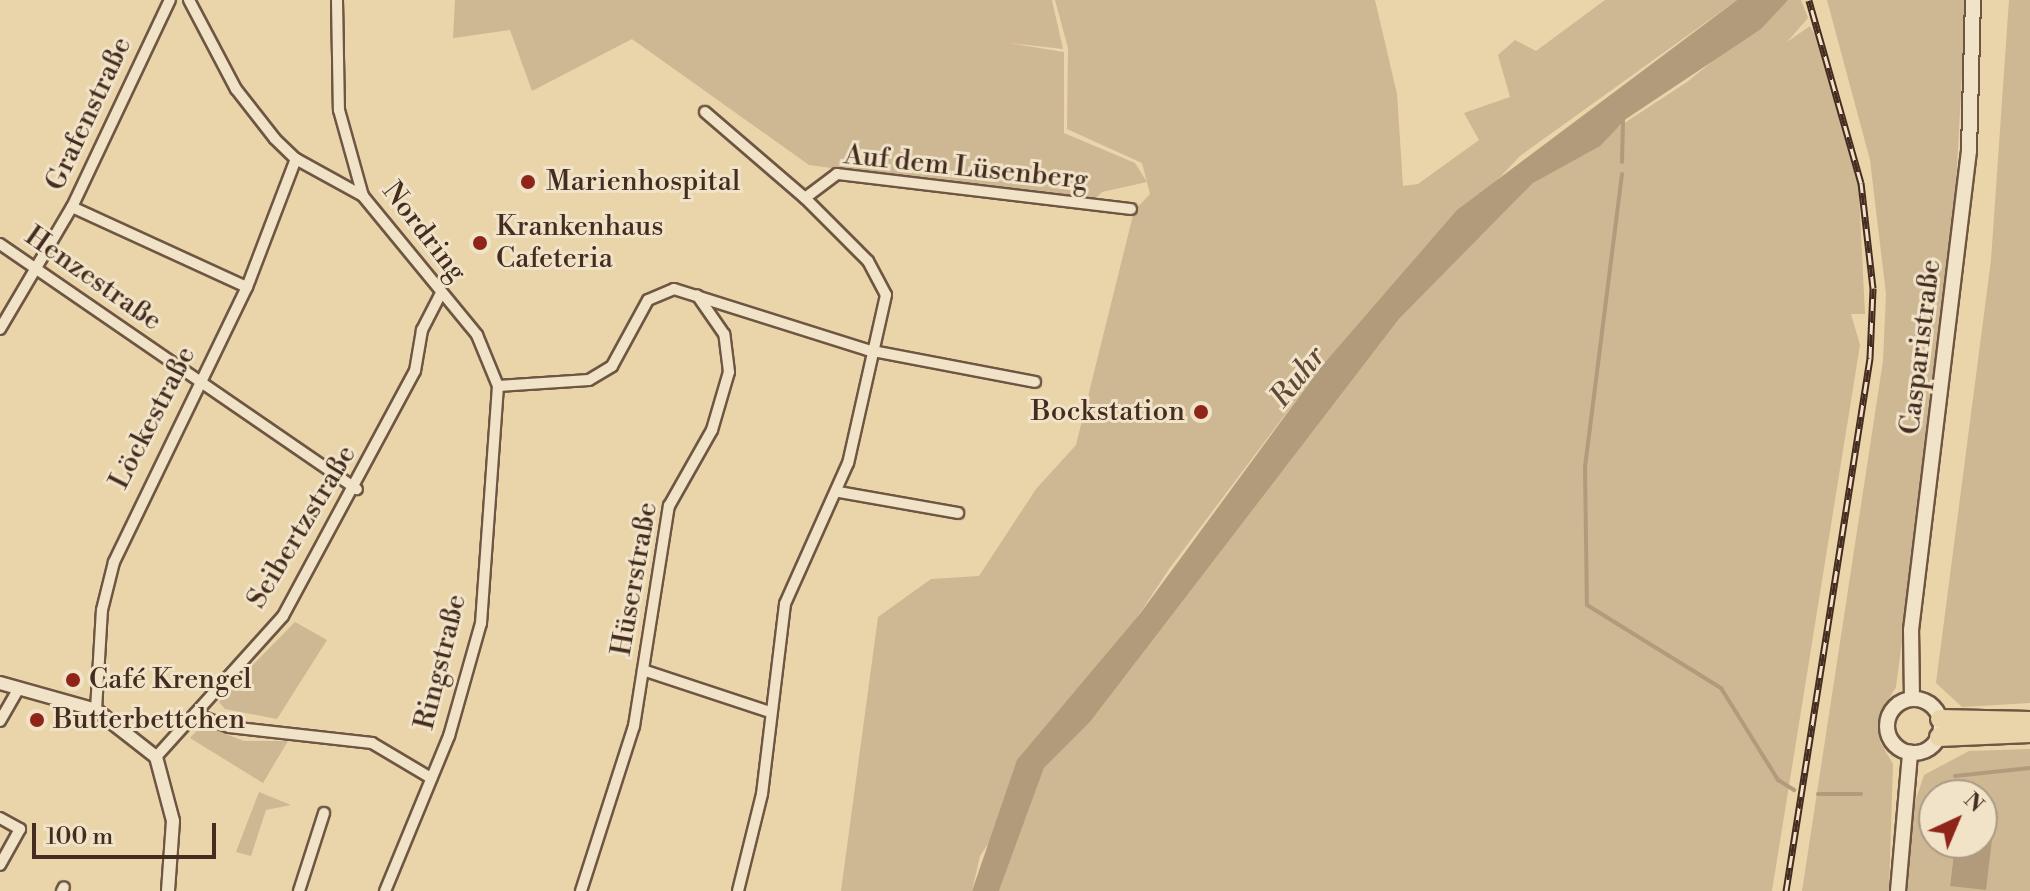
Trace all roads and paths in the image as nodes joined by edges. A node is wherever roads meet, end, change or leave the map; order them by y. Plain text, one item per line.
1 (170, 0) edge
2 (189, 0) edge
3 (337, 0) edge
4 (1973, 0) edge
5 (705, 112) dead end
6 (296, 159) junction
7 (363, 196) junction
8 (805, 198) junction
9 (72, 207) junction
10 (1131, 209) dead end
11 (0, 244) edge
12 (38, 267) junction
13 (247, 287) junction
14 (441, 293) junction
15 (697, 295) junction
16 (0, 329) edge
17 (868, 350) junction
18 (1035, 382) dead end
19 (197, 384) junction
20 (498, 386) junction
21 (357, 489) junction
22 (839, 492) junction
23 (958, 513) dead end
24 (643, 670) junction
25 (0, 683) edge
26 (19, 688) junction
27 (1912, 699) junction
28 (96, 710) junction
29 (767, 711) junction
30 (195, 714) junction
31 (0, 721) edge
32 (2030, 721) edge
33 (1939, 728) junction
34 (2030, 733) edge
35 (1910, 753) junction
36 (156, 757) junction
37 (431, 778) junction
38 (324, 813) dead end
39 (0, 818) edge
40 (0, 865) edge
41 (168, 891) edge
42 (299, 891) edge
43 (385, 891) edge
44 (581, 891) edge
45 (738, 891) edge
46 (1898, 891) edge

1 - 9 street, Grafenstraße
2 - 6 street
3 - 7 street, Nordring
4 - 27 main road, Casparistraße
5 - 8 street
6 - 7 street
6 - 13 street, Löckestraße
7 - 14 street, Nordring
8 - 10 street, Auf dem Lüsenberg
8 - 17 street
9 - 12 street, Grafenstraße
9 - 13 street
11 - 12 street, Henzestraße
12 - 16 street, Grafenstraße
12 - 19 street, Henzestraße
13 - 19 street, Löckestraße
14 - 20 street, Nordring
14 - 21 street, Seibertzstraße
15 - 17 street
15 - 20 street
15 - 24 street, Hüserstraße
17 - 18 street
17 - 22 street
19 - 21 street, Henzestraße
19 - 28 street, Löckestraße
20 - 37 street, Ringstraße
21 - 30 street, Seibertzstraße
22 - 23 street
22 - 29 street
24 - 29 street
24 - 44 street, Hüserstraße
25 - 26 street
26 - 28 street
26 - 31 street
27 - 33 main road
27 - 35 main road
28 - 36 street
29 - 45 street
30 - 36 street, Seibertzstraße
30 - 37 street
32 - 33 highway
33 - 34 highway
33 - 35 main road
35 - 46 main road
36 - 41 street
37 - 43 street, Ringstraße
38 - 42 street
39 - 40 street

